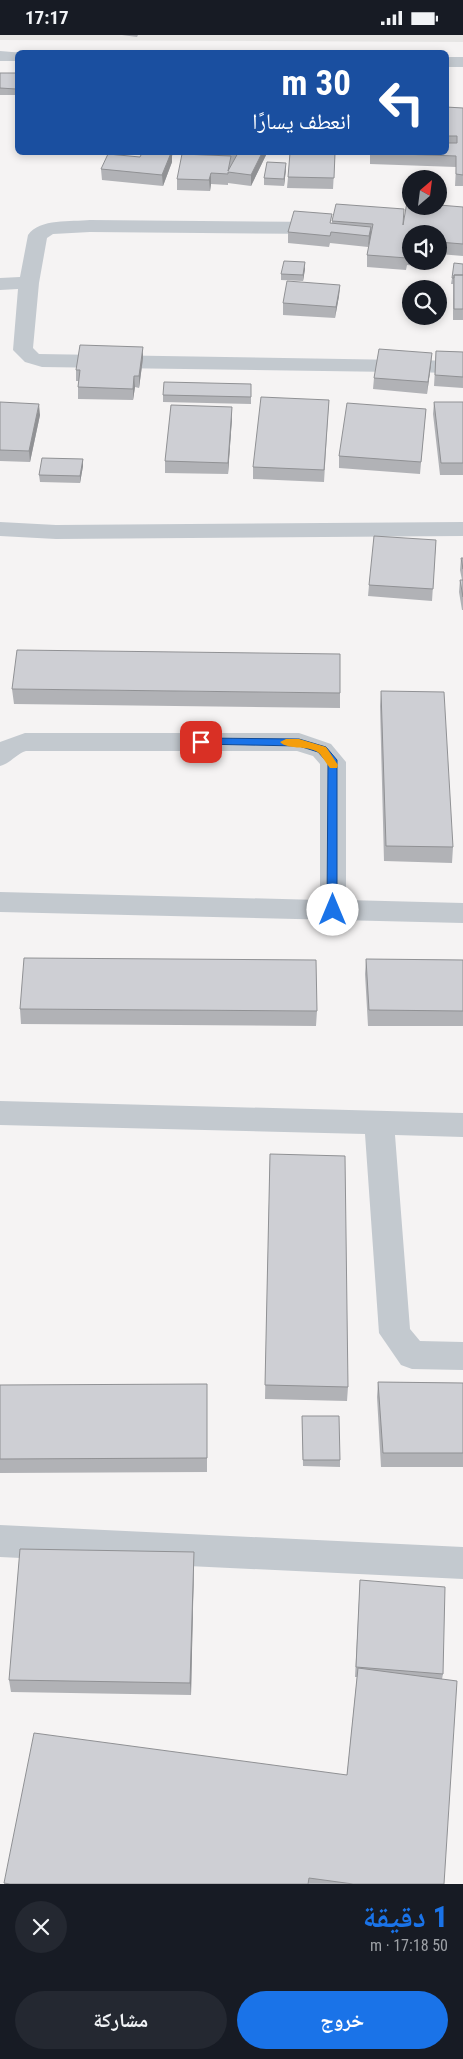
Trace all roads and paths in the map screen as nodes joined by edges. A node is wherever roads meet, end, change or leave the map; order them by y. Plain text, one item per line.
1 (0, 56) edge
2 (15, 56) edge
3 (449, 62) edge
4 (463, 62) edge
5 (345, 228) edge
6 (29, 283) junction
7 (0, 284) edge
8 (463, 367) edge
9 (0, 529) edge
10 (463, 529) edge
11 (0, 757) edge
12 (0, 902) edge
13 (333, 910) junction
14 (463, 913) edge
15 (0, 1113) edge
16 (379, 1123) junction
17 (463, 1125) edge
18 (463, 1356) edge
19 (0, 1546) edge
20 (463, 1563) edge

1 - 2 street
3 - 4 street
5 - 6 street
6 - 7 street
6 - 8 street
9 - 10 street
11 - 13 street
12 - 13 street
13 - 14 street
15 - 16 street
16 - 17 street
16 - 18 street
19 - 20 street

